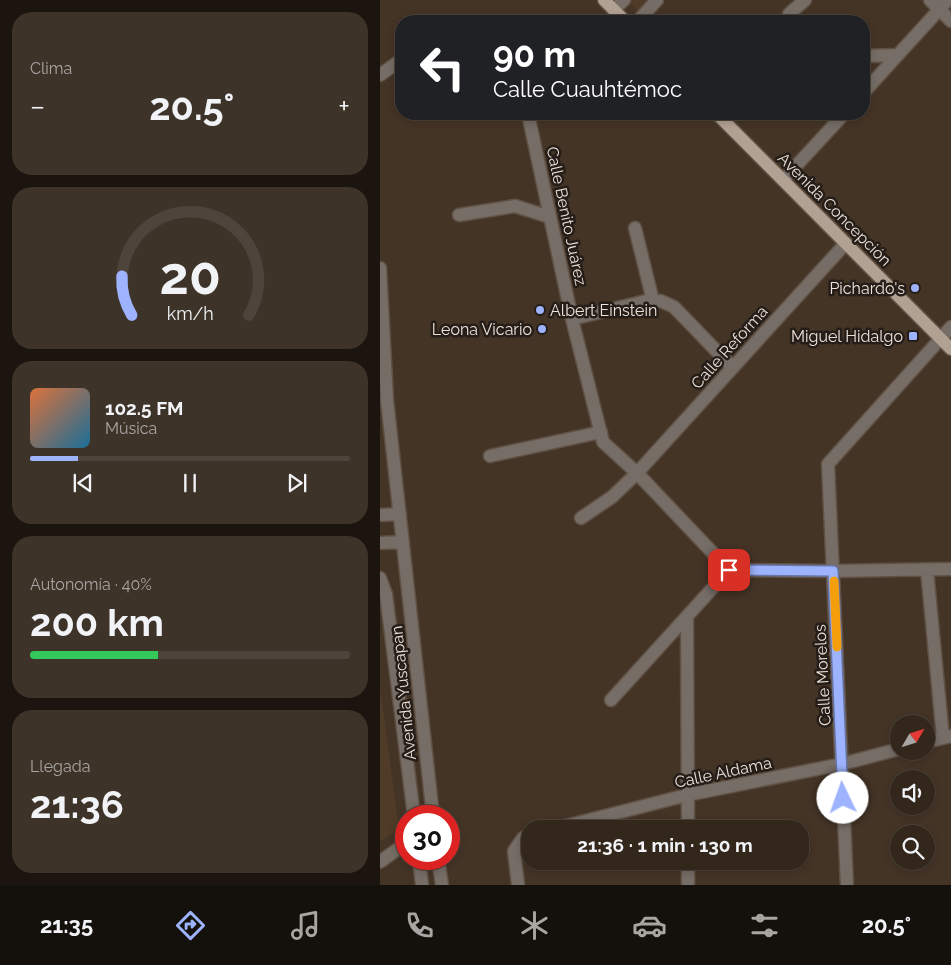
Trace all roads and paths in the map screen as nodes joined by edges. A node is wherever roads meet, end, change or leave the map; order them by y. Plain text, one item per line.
1 (604, 0) edge
2 (624, 0) edge
3 (657, 0) edge
4 (805, 0) edge
5 (930, 0) edge
6 (944, 5) edge
7 (614, 10) junction
8 (619, 15) edge
9 (643, 15) edge
10 (789, 15) edge
11 (951, 20) edge
12 (898, 54) junction
13 (870, 56) edge
14 (395, 64) edge
15 (380, 75) edge
16 (870, 85) edge
17 (529, 120) edge
18 (723, 120) edge
19 (833, 120) edge
20 (783, 180) junction
21 (459, 215) dead end
22 (550, 217) junction
23 (635, 228) dead end
24 (846, 243) junction
25 (380, 268) edge
26 (380, 298) edge
27 (653, 301) junction
28 (572, 319) junction
29 (951, 327) edge
30 (941, 339) junction
31 (951, 349) edge
32 (732, 367) junction
33 (383, 400) edge
34 (600, 432) junction
35 (490, 456) dead end
36 (638, 473) junction
37 (400, 514) junction
38 (380, 515) edge
39 (581, 518) dead end
40 (403, 542) junction
41 (380, 543) edge
42 (951, 569) edge
43 (729, 570) junction
44 (927, 570) junction
45 (833, 571) junction
46 (380, 578) edge
47 (687, 617) junction
48 (611, 700) dead end
49 (947, 737) edge
50 (890, 751) edge
51 (842, 764) junction
52 (687, 795) junction
53 (413, 805) edge
54 (432, 805) edge
55 (589, 820) edge
56 (688, 820) edge
57 (521, 841) edge
58 (395, 851) edge
59 (380, 862) edge
60 (420, 870) edge
61 (440, 870) edge
62 (688, 870) edge
63 (422, 885) edge
64 (442, 885) edge
65 (518, 885) edge
66 (688, 885) edge
67 (847, 885) edge

1 - 7 main road
2 - 7 street
3 - 9 street
4 - 10 street
5 - 6 street
6 - 11 street
6 - 12 street
7 - 8 main road
12 - 13 street
12 - 16 street
14 - 15 street
17 - 22 street, Calle Benito Juárez
18 - 20 main road, Avenida Concepción
19 - 20 street
20 - 24 main road, Avenida Concepción
21 - 22 street
22 - 28 street, Calle Benito Juárez
23 - 27 street
24 - 30 main road, Avenida Concepción
24 - 32 street, Calle Reforma
25 - 26 street, Avenida Yuscapan
26 - 33 street, Avenida Yuscapan
27 - 28 street
27 - 32 street
28 - 34 street, Calle Benito Juárez
29 - 30 street
30 - 31 main road, Avenida Concepción
30 - 45 street, Calle Morelos
32 - 36 street, Calle Reforma
33 - 37 street, Avenida Yuscapan
34 - 35 street
34 - 36 street, Calle Benito Juárez
36 - 39 street, Calle Reforma
36 - 43 street, Calle Benito Juárez
37 - 38 street
37 - 40 street, Avenida Yuscapan
40 - 41 street
40 - 54 street, Avenida Yuscapan
42 - 44 street
43 - 45 street
43 - 47 street
44 - 45 street
44 - 49 street
45 - 51 street, Calle Morelos
46 - 53 street, Avenida Yuscapan
47 - 48 street
47 - 52 street
50 - 51 street, Calle Aldama
51 - 52 street, Calle Aldama
51 - 67 street, Calle Morelos
52 - 55 street, Calle Aldama
52 - 56 street
57 - 65 street
58 - 59 street
60 - 63 street
61 - 64 street
62 - 66 street

